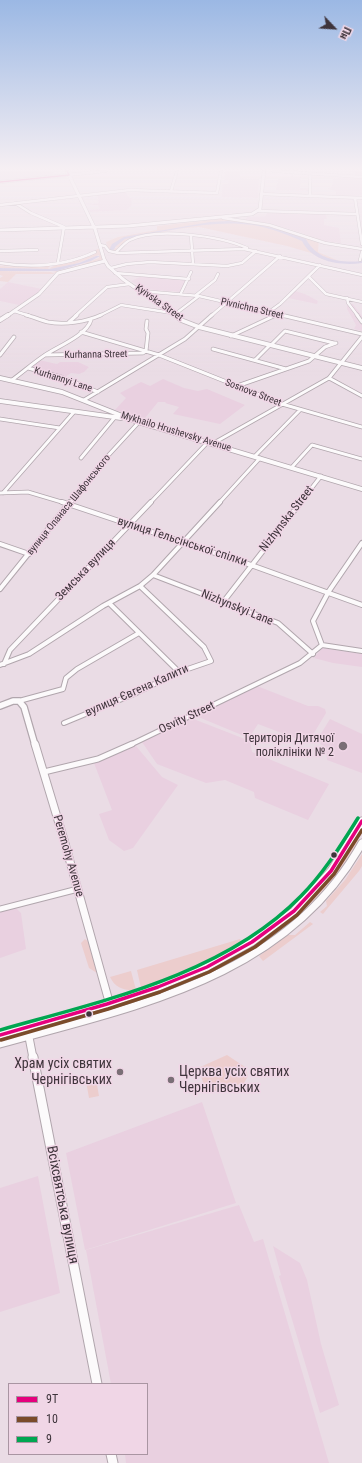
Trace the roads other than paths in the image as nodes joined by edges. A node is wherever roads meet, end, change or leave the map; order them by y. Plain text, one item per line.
1 (63, 239) edge
2 (98, 239) edge
3 (133, 239) edge
4 (191, 239) edge
5 (207, 239) edge
6 (313, 239) edge
7 (101, 247) junction
8 (362, 249) edge
9 (37, 250) dead end
10 (193, 250) junction
11 (250, 250) junction
12 (0, 251) edge
13 (256, 251) junction
14 (95, 252) dead end
15 (362, 252) edge
16 (115, 253) junction
17 (280, 256) junction
18 (105, 260) junction
19 (360, 260) dead end
20 (58, 262) junction
21 (0, 263) edge
22 (193, 264) junction
23 (320, 265) junction
24 (111, 268) junction
25 (190, 272) dead end
26 (115, 273) junction
27 (218, 274) dead end
28 (362, 275) edge
29 (309, 277) junction
30 (189, 279) junction
31 (130, 284) junction
32 (142, 291) junction
33 (181, 293) junction
34 (198, 295) junction
35 (362, 296) edge
36 (347, 298) junction
37 (358, 301) junction
38 (362, 302) edge
39 (226, 303) junction
40 (14, 311) junction
41 (269, 312) junction
42 (173, 314) junction
43 (276, 315) junction
44 (0, 320) edge
45 (90, 320) junction
46 (147, 321) dead end
47 (69, 322) junction
48 (362, 322) edge
49 (199, 327) junction
50 (81, 332) junction
51 (231, 336) junction
52 (362, 336) edge
53 (14, 337) dead end
54 (271, 344) junction
55 (213, 349) dead end
56 (146, 351) junction
57 (0, 355) edge
58 (159, 355) junction
59 (45, 356) junction
60 (314, 356) junction
61 (255, 360) junction
62 (342, 363) junction
63 (28, 368) junction
64 (286, 368) junction
65 (362, 368) edge
66 (0, 378) edge
67 (329, 378) junction
68 (12, 380) junction
69 (235, 386) junction
70 (98, 392) junction
71 (362, 396) edge
72 (84, 400) junction
73 (0, 401) edge
74 (282, 404) junction
75 (300, 410) junction
76 (74, 412) junction
77 (112, 412) junction
78 (108, 416) junction
79 (115, 417) junction
80 (0, 419) edge
81 (137, 421) junction
82 (362, 427) edge
83 (60, 428) junction
84 (210, 443) junction
85 (257, 457) junction
86 (81, 458) dead end
87 (362, 459) edge
88 (292, 467) junction
89 (321, 476) junction
90 (362, 488) edge
91 (1, 494) edge
92 (69, 504) junction
93 (130, 524) junction
94 (183, 543) junction
95 (362, 543) edge
96 (0, 544) edge
97 (29, 554) junction
98 (251, 565) junction
99 (153, 575) junction
100 (140, 586) junction
101 (0, 589) edge
102 (328, 594) junction
103 (224, 601) junction
104 (109, 603) junction
105 (362, 605) edge
106 (139, 632) junction
107 (322, 645) junction
108 (362, 651) edge
109 (313, 654) junction
110 (2, 665) edge
111 (179, 672) junction
112 (19, 701) junction
113 (0, 706) edge
114 (64, 723) dead end
115 (44, 772) junction
116 (361, 826) edge
117 (362, 843) edge
118 (78, 889) junction
119 (0, 909) edge
120 (110, 1003) junction
121 (112, 1013) junction
122 (27, 1026) junction
123 (0, 1035) edge
124 (29, 1036) junction
125 (0, 1044) edge
126 (97, 1383) edge

1 - 20 street
2 - 7 main road, Kyivska Street
3 - 16 street
4 - 10 street
5 - 11 street
6 - 8 street
7 - 16 street
7 - 18 main road, Kyivska Street
9 - 12 street
10 - 11 street
10 - 16 street
10 - 22 street
11 - 13 street
13 - 17 street
13 - 22 street
14 - 20 street
15 - 19 street
17 - 23 street
17 - 39 street
18 - 24 main road, Kyivska Street
18 - 40 main road
20 - 21 street
22 - 24 street
23 - 28 street
23 - 29 street
24 - 26 main road, Kyivska Street
25 - 30 street
26 - 30 street
26 - 31 main road, Kyivska Street
27 - 34 street
29 - 36 street
29 - 41 street
30 - 33 street
31 - 32 main road, Kyivska Street
31 - 47 street
32 - 33 street, Pivnichna Street
32 - 42 main road, Kyivska Street
33 - 34 street, Pivnichna Street
34 - 39 street, Pivnichna Street
34 - 42 street
35 - 37 street
36 - 37 street
36 - 48 street
37 - 38 street
39 - 41 street, Pivnichna Street
39 - 49 street
40 - 44 main road
40 - 47 street
41 - 43 street, Pivnichna Street
42 - 45 street
42 - 49 main road, Kyivska Street
43 - 51 street
43 - 52 street, Pivnichna Street
45 - 47 street
45 - 50 street, Kurhanna Street
46 - 56 street
49 - 51 main road, Kyivska Street
49 - 58 street
50 - 56 street, Sosnova Street
50 - 59 street, Kurhanna Street
51 - 54 main road, Kyivska Street
52 - 62 street
53 - 57 street
54 - 60 main road, Kyivska Street
54 - 60 street
54 - 61 street
55 - 61 street
56 - 58 street, Sosnova Street
56 - 59 street, Kurhanna Street
58 - 69 street, Sosnova Street
58 - 70 street
59 - 63 street, Kurhanna Street
60 - 62 main road, Kyivska Street
60 - 64 street
61 - 64 street
62 - 65 main road, Kyivska Street
62 - 67 street
63 - 68 street, Kurhanna Street
63 - 70 street, Kurhannyi Lane
64 - 69 street
66 - 68 main road, Mykhailo Hrushevsky Avenue
67 - 71 street
67 - 74 street, Земська вулиця
68 - 72 main road, Mykhailo Hrushevsky Avenue
69 - 74 street, Sosnova Street
70 - 72 street
72 - 77 main road, Mykhailo Hrushevsky Avenue
73 - 76 main road
74 - 75 street, Sosnova Street
74 - 84 street, Земська вулиця
75 - 82 street, Sosnova Street
75 - 85 street
76 - 78 main road
76 - 83 street
77 - 78 main road
77 - 81 main road, Mykhailo Hrushevsky Avenue
78 - 79 main road
79 - 81 main road
79 - 86 street
80 - 83 street
81 - 84 main road, Mykhailo Hrushevsky Avenue
81 - 92 street, вулиця Опанаса Шафонського
83 - 91 street
84 - 85 main road, Mykhailo Hrushevsky Avenue
84 - 93 street, Земська вулиця
85 - 88 main road, Mykhailo Hrushevsky Avenue
85 - 94 street
87 - 88 street
88 - 89 main road, Mykhailo Hrushevsky Avenue
89 - 90 main road, Mykhailo Hrushevsky Avenue
89 - 98 street, Nizhynska Street
91 - 92 street, вулиця Гельсінської спілки
92 - 93 street, вулиця Гельсінської спілки
92 - 97 street, вулиця Опанаса Шафонського
93 - 94 street, вулиця Гельсінської спілки
93 - 110 street, Земська вулиця
94 - 98 street, вулиця Гельсінської спілки
94 - 99 street
95 - 102 street
96 - 97 street
97 - 101 street, вулиця Опанаса Шафонського
98 - 102 street, вулиця Гельсінської спілки
98 - 103 street, Nizhynska Street
99 - 100 street
99 - 103 street, Nizhynskyi Lane
100 - 104 street
100 - 111 street, вулиця Євгена Калити
102 - 105 street, вулиця Гельсінської спілки
102 - 107 street
103 - 109 street, Nizhynskyi Lane
104 - 106 street
104 - 110 street
106 - 111 street
106 - 112 street
107 - 108 street
107 - 109 street, Osvity Street
109 - 115 street, Osvity Street
111 - 114 street, вулиця Євгена Калити
112 - 113 main road
112 - 115 main road, Peremohy Avenue
115 - 118 main road, Peremohy Avenue
116 - 120 main road
117 - 121 main road
118 - 119 street
118 - 120 main road, Peremohy Avenue
120 - 121 main road, Peremohy Avenue
120 - 122 main road
121 - 124 main road
122 - 123 main road
122 - 124 main road, Всіхсвятська вулиця
124 - 125 main road
124 - 126 main road, Всіхсвятська вулиця

